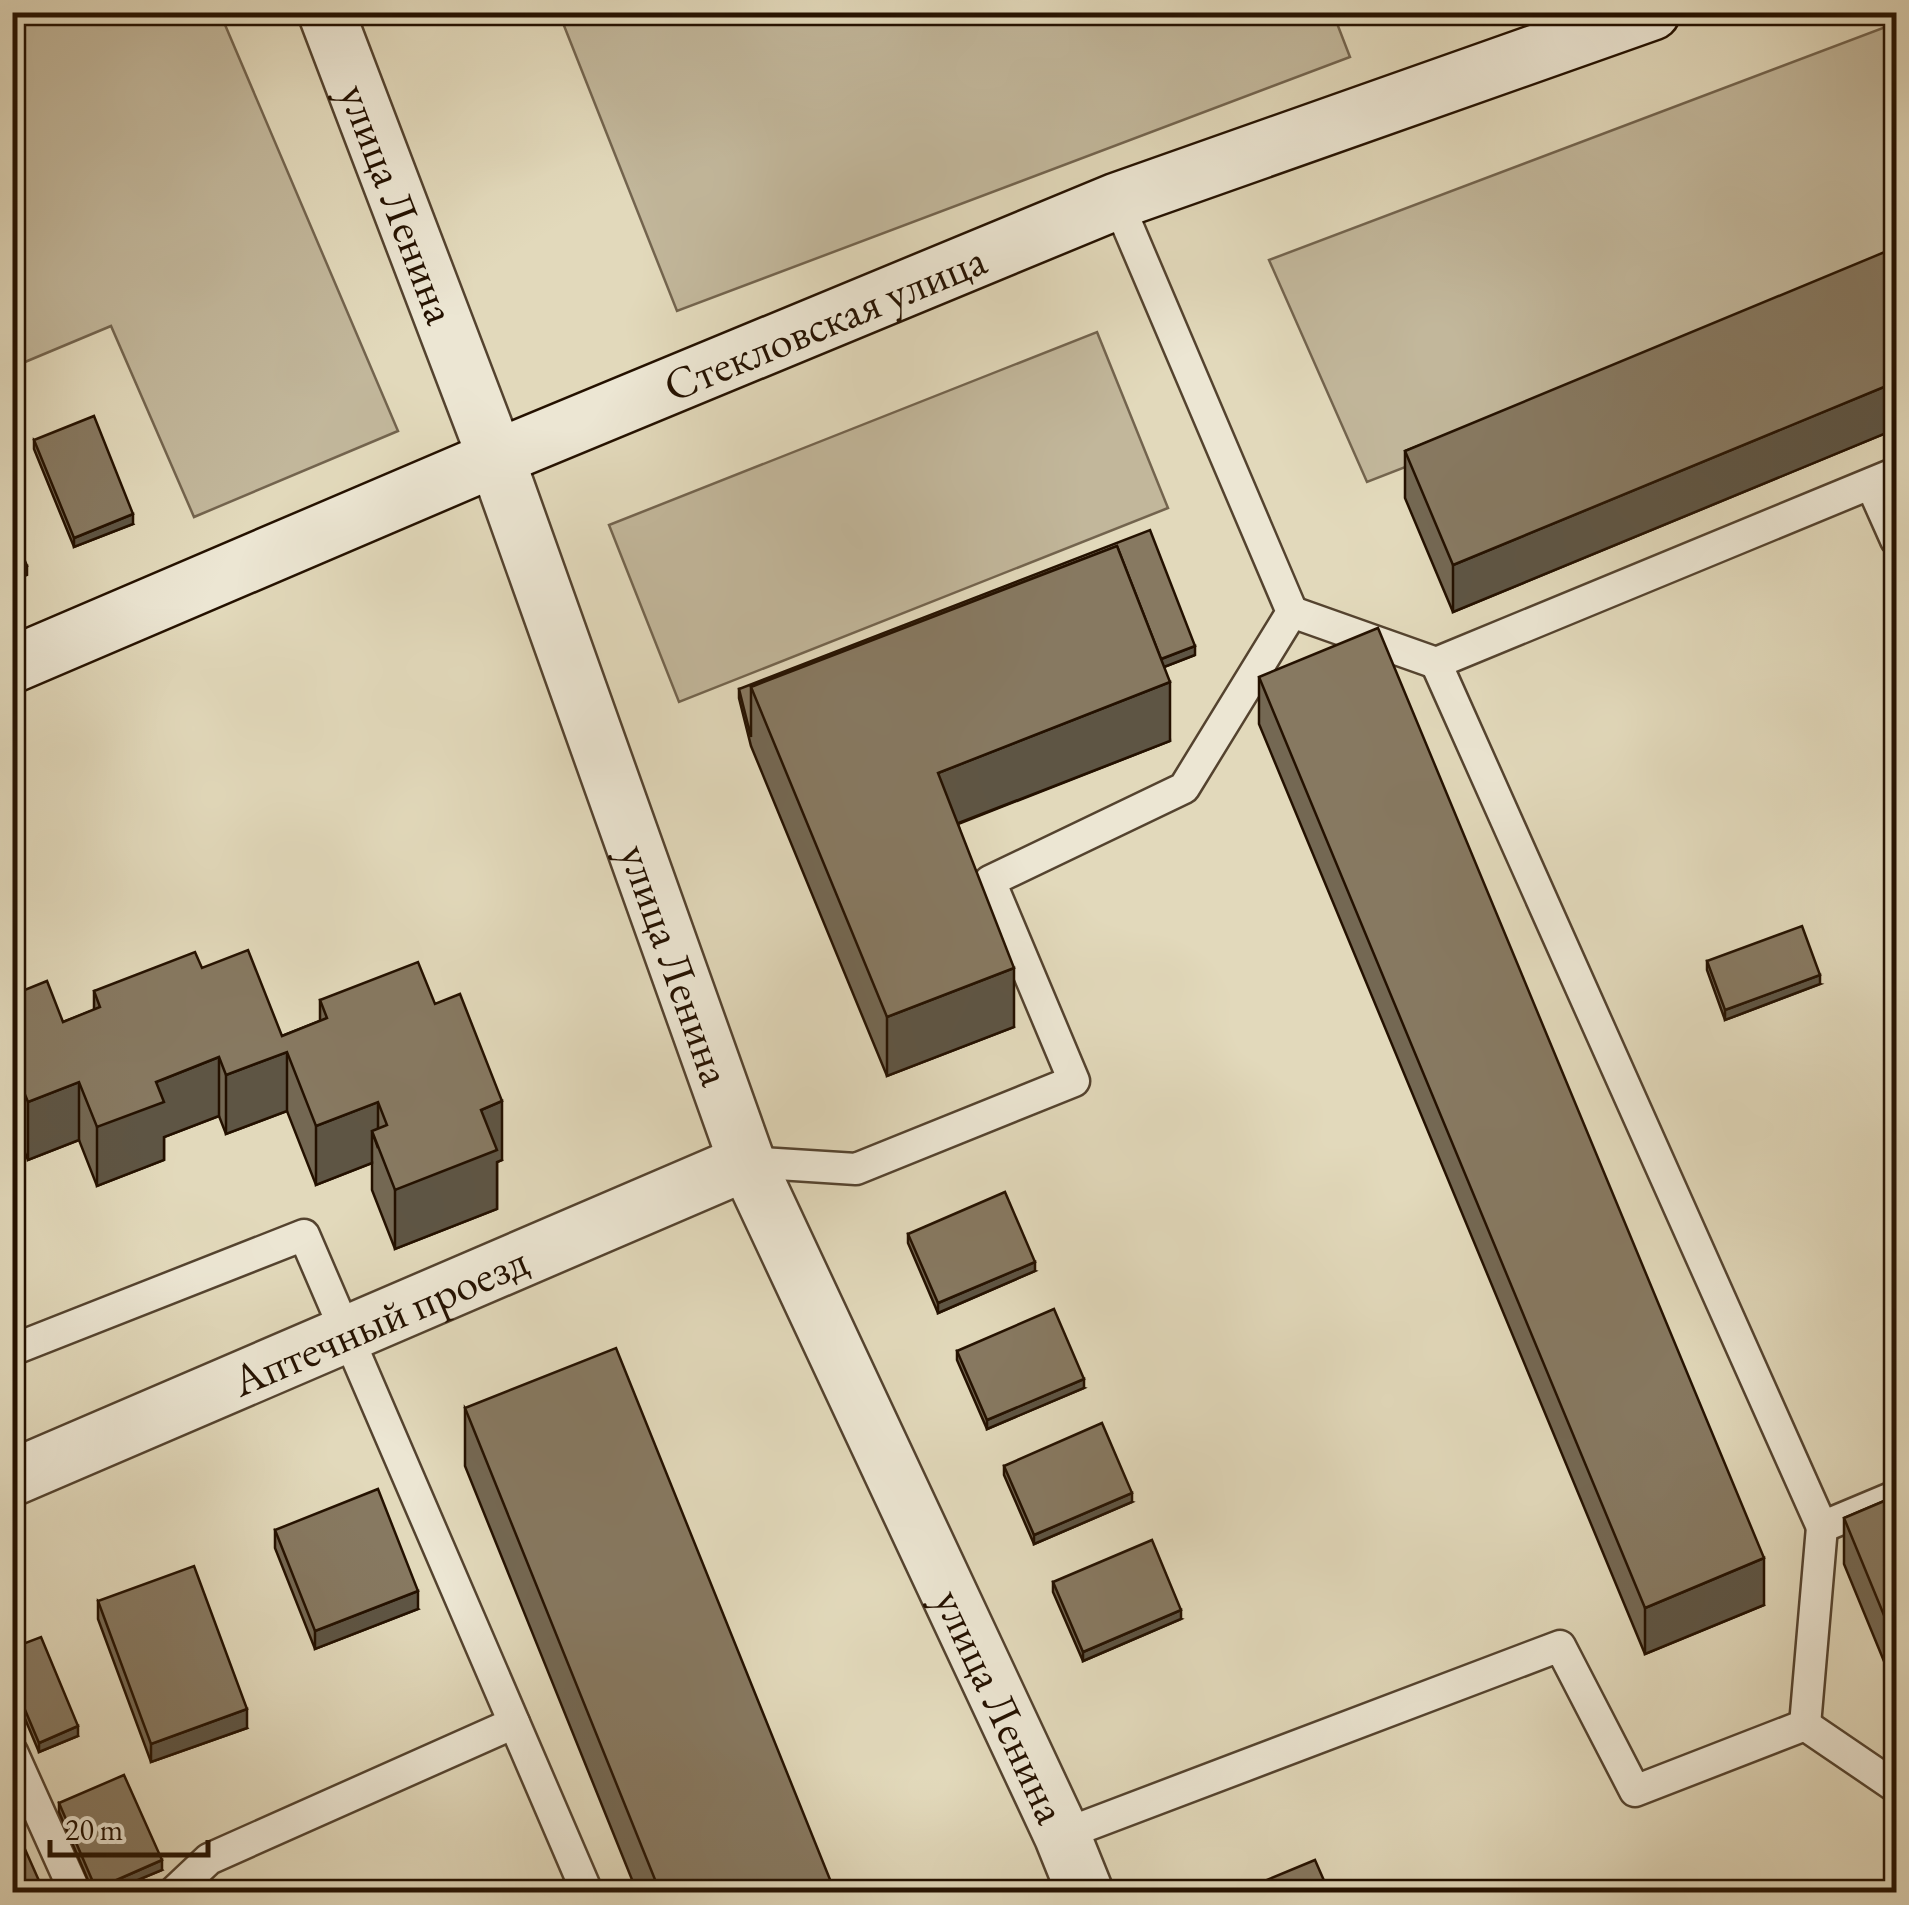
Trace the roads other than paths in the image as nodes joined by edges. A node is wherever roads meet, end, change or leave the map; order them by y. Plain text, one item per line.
1 (326, 12) edge
2 (1652, 12) edge
3 (1117, 201) junction
4 (496, 458) junction
5 (1884, 478) edge
6 (1896, 540) edge
7 (1292, 612) junction
8 (1436, 662) junction
9 (12, 665) edge
10 (747, 1162) junction
11 (347, 1336) junction
12 (12, 1350) edge
13 (12, 1478) edge
14 (1896, 1496) edge
15 (1822, 1527) junction
16 (514, 1723) junction
17 (1805, 1725) junction
18 (12, 1752) edge
19 (1896, 1787) edge
20 (1062, 1835) junction
21 (75, 1892) edge
22 (174, 1892) edge
23 (586, 1892) edge
24 (1086, 1892) edge

1 - 4 street, улица Ленина
2 - 3 street, Стекловская улица
3 - 4 street, Стекловская улица
3 - 7 lane
4 - 9 street, Стекловская улица
4 - 10 street, улица Ленина
5 - 6 lane
5 - 8 lane
7 - 8 lane
7 - 10 lane
8 - 15 lane
10 - 11 street, Аптечный проезд
10 - 20 street, улица Ленина
11 - 12 lane
11 - 13 street, Аптечный проезд
11 - 16 lane
14 - 15 lane
15 - 17 lane
16 - 22 lane
16 - 23 lane
17 - 19 lane
17 - 20 lane
18 - 21 lane
20 - 24 street, улица Ленина

